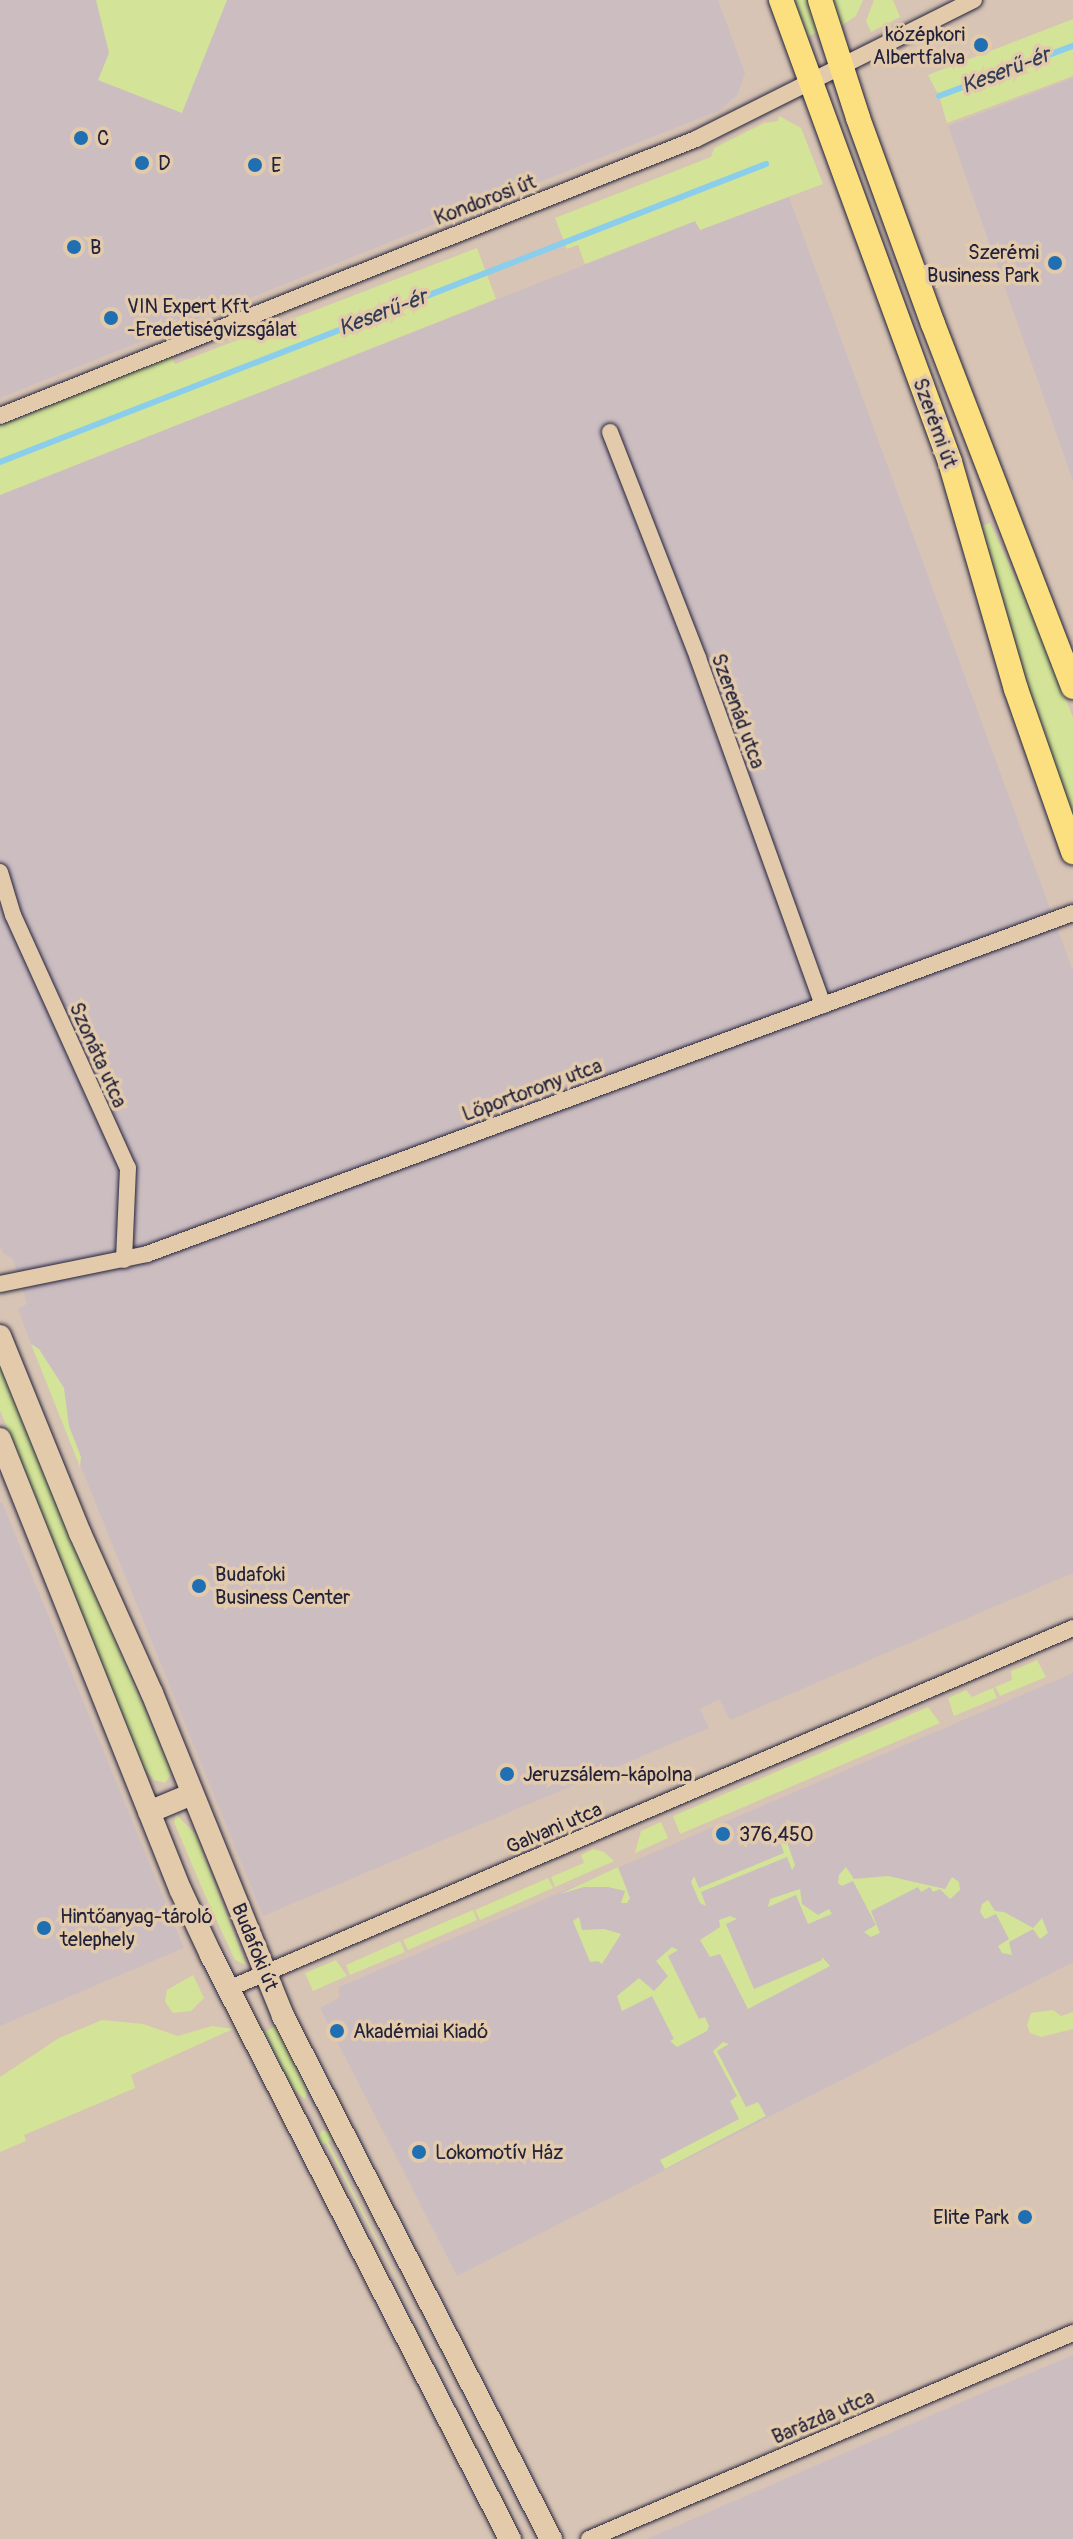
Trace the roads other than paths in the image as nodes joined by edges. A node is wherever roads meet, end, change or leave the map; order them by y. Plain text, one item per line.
1 (781, 0) edge
2 (820, 0) edge
3 (974, 0) edge
4 (841, 67) junction
5 (812, 82) junction
6 (0, 416) edge
7 (610, 432) dead end
8 (1073, 687) edge
9 (1073, 852) edge
10 (0, 872) edge
11 (1073, 913) edge
12 (823, 1005) junction
13 (124, 1260) junction
14 (0, 1284) edge
15 (0, 1336) edge
16 (0, 1439) edge
17 (1073, 1628) edge
18 (192, 1794) junction
19 (149, 1812) junction
20 (265, 1973) junction
21 (228, 1989) junction
22 (331, 2110) junction
23 (298, 2126) junction
24 (1073, 2333) edge
25 (510, 2539) edge
26 (551, 2539) edge
27 (589, 2539) edge

1 - 5 main road, Szerémi út
2 - 4 main road, Szerémi út
3 - 4 street, Kondorosi út
4 - 5 street, Kondorosi út
4 - 8 main road, Szerémi út
5 - 6 street, Kondorosi út
5 - 9 main road, Szerémi út
7 - 12 street, Szerenád utca
10 - 13 street, Szonáta utca
11 - 12 street, Lőportorony utca
12 - 13 street, Lőportorony utca
13 - 14 street, Lőportorony utca
15 - 18 main road, Budafoki út
16 - 19 main road, Budafoki út
17 - 20 street, Galvani utca
18 - 19 main road
18 - 20 main road, Budafoki út
19 - 21 main road, Budafoki út
20 - 21 street, Galvani utca
20 - 22 main road, Budafoki út
21 - 23 main road, Budafoki út
22 - 23 main road
22 - 26 main road, Budafoki út
23 - 25 main road, Budafoki út
24 - 27 street, Barázda utca

